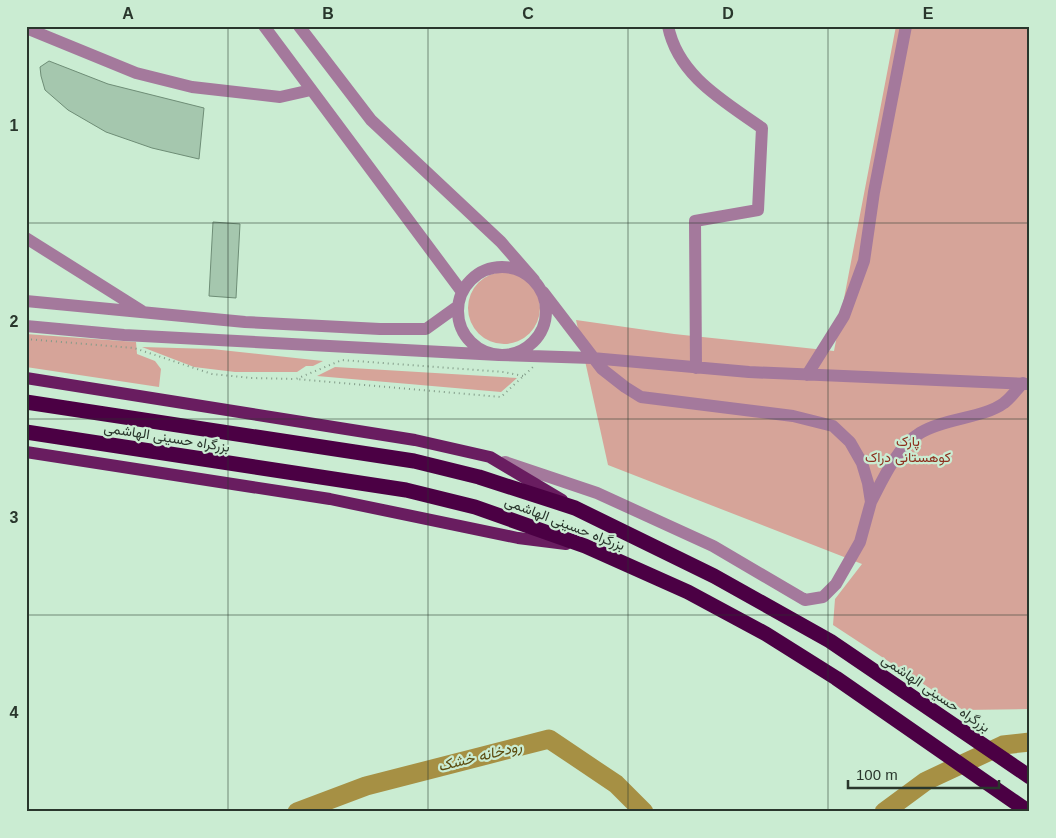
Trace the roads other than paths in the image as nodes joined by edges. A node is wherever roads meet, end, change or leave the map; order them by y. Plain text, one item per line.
1 (264, 26) edge
2 (299, 26) edge
3 (668, 26) edge
4 (906, 26) edge
5 (26, 28) edge
6 (311, 90) junction
7 (26, 238) edge
8 (534, 280) junction
9 (462, 292) junction
10 (543, 292) junction
11 (26, 301) edge
12 (458, 306) junction
13 (144, 312) junction
14 (26, 326) edge
15 (380, 329) junction
16 (379, 348) junction
17 (499, 355) junction
18 (592, 358) junction
19 (696, 368) junction
20 (808, 375) junction
21 (26, 378) edge
22 (1026, 383) edge
23 (26, 402) edge
24 (26, 432) edge
25 (26, 452) edge
26 (490, 457) junction
27 (870, 502) junction
28 (575, 508) junction
29 (585, 546) junction
30 (1030, 777) edge
31 (1029, 812) edge

1 - 6 street
2 - 8 street
3 - 19 street
4 - 20 street
5 - 6 street
6 - 9 street
7 - 13 street
8 - 9 street
8 - 10 street
9 - 12 street
10 - 17 street
10 - 18 street
11 - 13 street
12 - 15 street
12 - 17 street
13 - 15 street
14 - 16 street
15 - 16 street
16 - 17 street
17 - 18 street
18 - 19 street
18 - 27 street
19 - 20 street
20 - 22 street
21 - 26 main road
22 - 27 street
23 - 28 highway, بزرگراه حسینی الهاشمی
24 - 29 highway, بزرگراه حسینی الهاشمی
25 - 29 main road
26 - 27 street
26 - 28 main road
28 - 30 highway, بزرگراه حسینی الهاشمی
29 - 31 highway, بزرگراه حسینی الهاشمی

